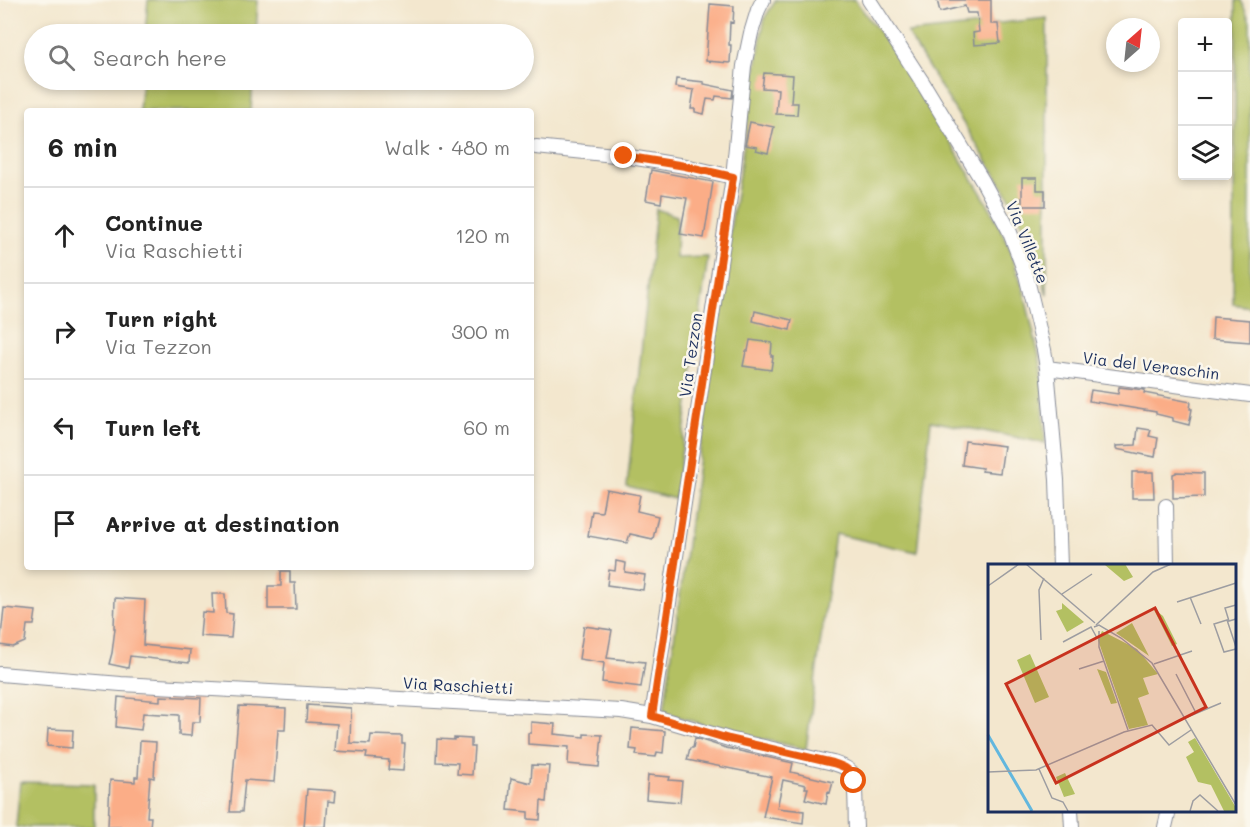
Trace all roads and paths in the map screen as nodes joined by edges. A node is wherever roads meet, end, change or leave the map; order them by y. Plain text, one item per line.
1 (762, 0) edge
2 (869, 0) edge
3 (536, 147) dead end
4 (733, 177) junction
5 (1047, 368) junction
6 (1250, 395) edge
7 (1166, 506) dead end
8 (1060, 564) edge
9 (1167, 564) edge
10 (0, 674) edge
11 (652, 716) junction
12 (1071, 812) edge
13 (1169, 812) edge
14 (855, 827) edge
15 (1072, 827) edge
16 (1165, 827) edge

1 - 4 street, Via Tezzon
2 - 5 street, Via Villette
3 - 4 street
4 - 11 street, Via Tezzon
5 - 6 street, Via del Veraschin
5 - 8 street, Via Villette
7 - 9 street
10 - 11 street, Via Raschietti
11 - 14 street, Via Raschietti
12 - 15 street
13 - 16 street

